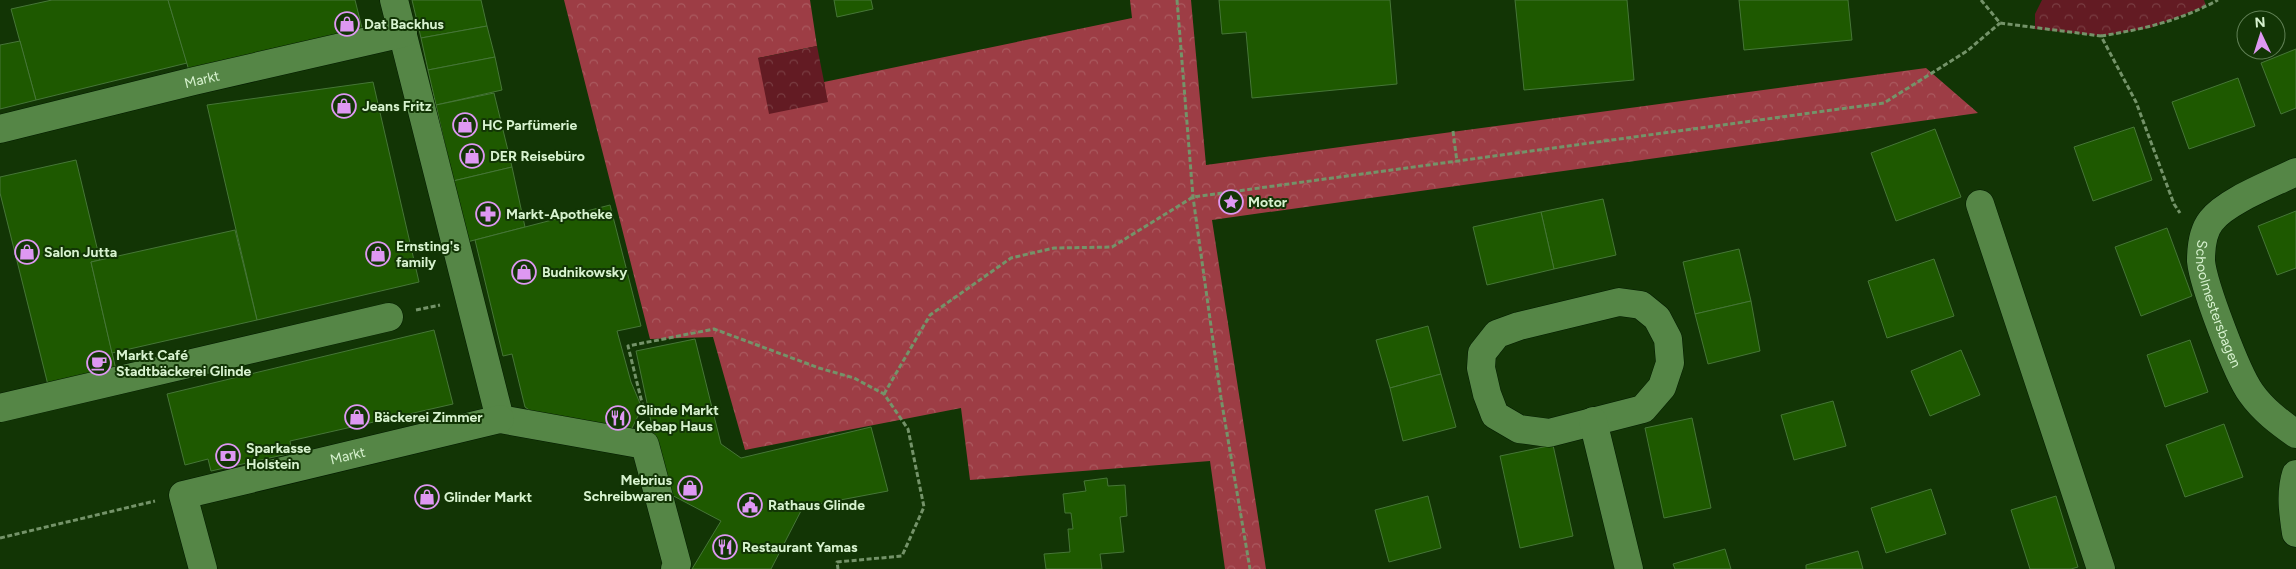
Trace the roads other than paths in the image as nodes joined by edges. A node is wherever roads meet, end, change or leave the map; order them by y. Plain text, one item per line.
1 (394, 0) edge
2 (403, 33) junction
3 (0, 129) edge
4 (2296, 172) edge
5 (1980, 204) dead end
6 (389, 317) road end
7 (0, 408) edge
8 (500, 419) junction
9 (1593, 421) junction
10 (2296, 434) edge
11 (2296, 474) edge
12 (2296, 533) edge
13 (203, 569) edge
14 (675, 569) edge
15 (1629, 569) edge
16 (2101, 569) edge

1 - 2 street
2 - 3 street, Markt
2 - 8 street
4 - 10 street, Schoolmestersbagen
5 - 16 street
6 - 7 street
8 - 13 street, Markt
8 - 14 street, Markt
9 - 9 street
9 - 15 street
11 - 12 street

